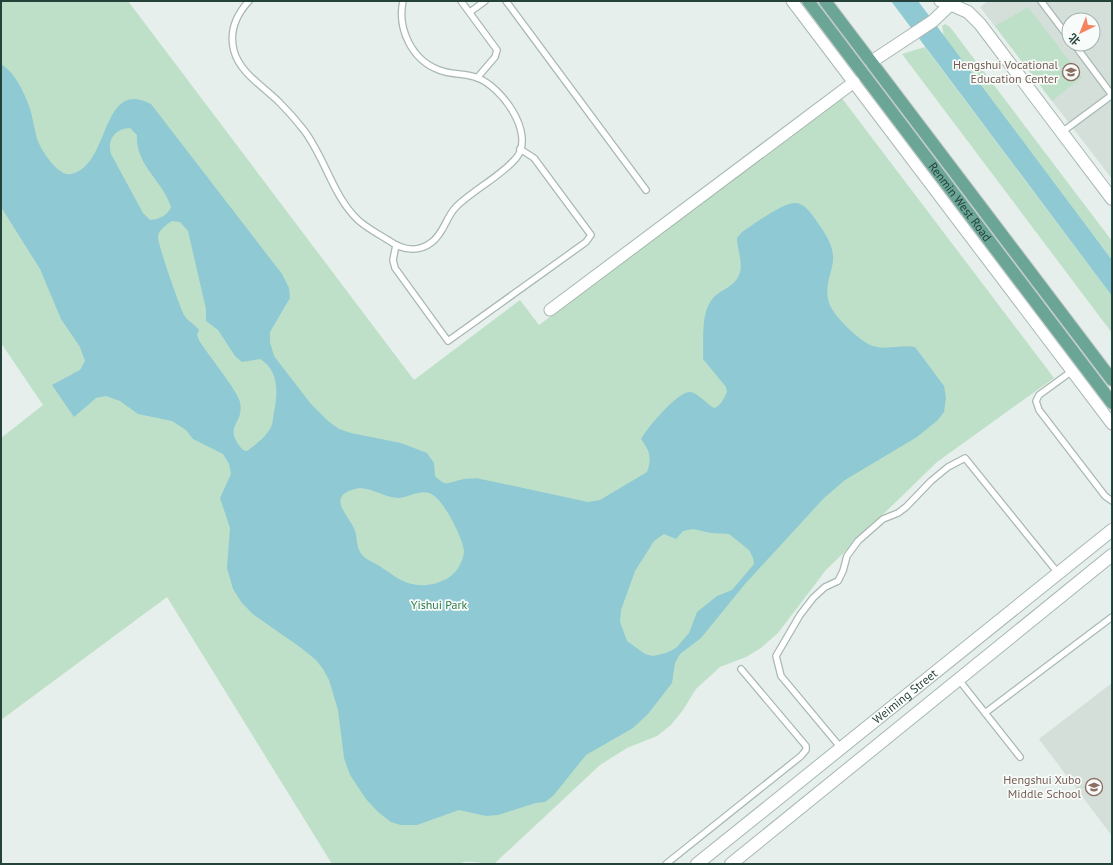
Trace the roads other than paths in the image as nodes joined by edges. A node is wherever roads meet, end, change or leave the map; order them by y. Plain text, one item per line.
1 (248, 1) edge
2 (403, 1) edge
3 (461, 1) edge
4 (485, 1) edge
5 (506, 1) edge
6 (792, 1) edge
7 (808, 1) edge
8 (825, 1) edge
9 (1041, 1) edge
10 (948, 2) edge
11 (470, 12) junction
12 (1061, 27) edge
13 (1080, 52) edge
14 (871, 62) junction
15 (477, 78) junction
16 (854, 82) junction
17 (1112, 95) edge
18 (1062, 132) junction
19 (520, 148) junction
20 (646, 190) dead end
21 (1112, 199) edge
22 (396, 245) junction
23 (550, 310) dead end
24 (1072, 371) junction
25 (1112, 380) edge
26 (1112, 402) edge
27 (1112, 424) edge
28 (1112, 501) edge
29 (1112, 530) edge
30 (1112, 555) edge
31 (1058, 573) junction
32 (1112, 617) edge
33 (741, 669) dead end
34 (959, 679) junction
35 (985, 713) junction
36 (841, 748) junction
37 (1020, 757) dead end
38 (715, 850) junction
39 (666, 864) edge
40 (697, 864) edge
41 (726, 864) edge
42 (730, 864) edge

1 - 22 lane
2 - 15 lane
3 - 11 lane
4 - 11 lane
5 - 20 lane
6 - 16 street
7 - 26 main road, Renmin West Road
8 - 14 main road, Renmin West Road
9 - 12 lane
10 - 14 street
10 - 18 street
11 - 15 lane
13 - 17 lane
14 - 25 main road, Renmin West Road
15 - 19 lane
16 - 23 street
16 - 24 street
17 - 18 lane
18 - 21 street
19 - 22 lane
19 - 22 lane
24 - 27 street
24 - 28 lane
29 - 31 street, Weiming Street
30 - 34 street, Weiming Street
31 - 36 street, Weiming Street
31 - 36 lane
32 - 35 lane
33 - 39 lane
34 - 35 lane
34 - 42 street, Weiming Street
35 - 37 lane
36 - 38 street, Weiming Street
38 - 40 street, Weiming Street
38 - 41 street

